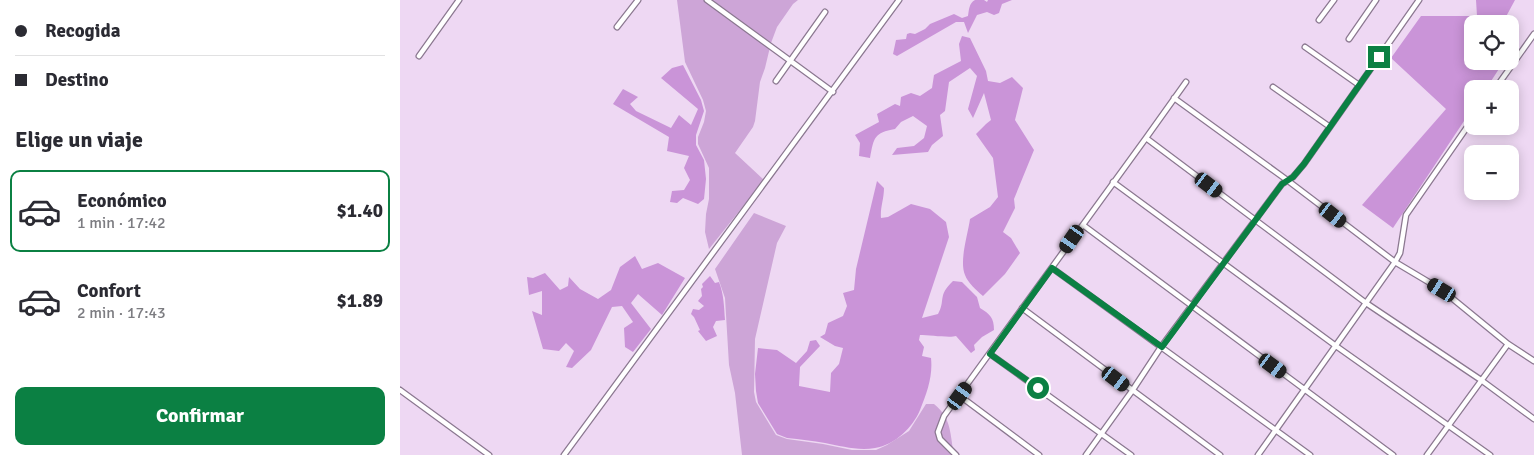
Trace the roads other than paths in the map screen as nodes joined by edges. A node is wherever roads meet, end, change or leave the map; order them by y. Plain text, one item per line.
1 (460, 0) edge
2 (638, 0) edge
3 (707, 0) edge
4 (899, 0) edge
5 (1334, 0) edge
6 (1376, 0) edge
7 (1419, 0) edge
8 (825, 12) dead end
9 (1319, 20) dead end
10 (617, 27) dead end
11 (1534, 34) edge
12 (1349, 40) dead end
13 (1305, 47) dead end
14 (418, 56) dead end
15 (790, 60) junction
16 (1501, 80) edge
17 (776, 81) dead end
18 (1186, 82) dead end
19 (1359, 85) junction
20 (1273, 87) dead end
21 (833, 92) junction
22 (1174, 98) junction
23 (1330, 127) junction
24 (1464, 132) edge
25 (1146, 138) junction
26 (1287, 180) junction
27 (1113, 182) junction
28 (1256, 220) junction
29 (1083, 225) junction
30 (1395, 262) junction
31 (1224, 263) junction
32 (1052, 268) junction
33 (1366, 303) junction
34 (1192, 307) junction
35 (1022, 308) junction
36 (1508, 344) junction
37 (1336, 346) junction
38 (1162, 347) junction
39 (990, 354) junction
40 (1534, 361) edge
41 (1481, 380) junction
42 (400, 390) edge
43 (1305, 390) junction
44 (1132, 391) junction
45 (960, 396) junction
46 (1534, 419) edge
47 (1447, 426) junction
48 (1276, 430) junction
49 (1102, 433) junction
50 (489, 455) edge
51 (564, 455) edge
52 (956, 455) edge
53 (1039, 455) edge
54 (1086, 455) edge
55 (1131, 455) edge
56 (1220, 455) edge
57 (1258, 455) edge
58 (1310, 455) edge
59 (1392, 455) edge
60 (1427, 455) edge
61 (1490, 455) edge

1 - 14 street
2 - 10 street
3 - 15 street
4 - 21 street
5 - 9 street
6 - 12 street
7 - 19 street
8 - 15 street
11 - 16 street
13 - 19 street
15 - 17 street
15 - 21 street
18 - 22 street
19 - 23 street
20 - 23 street
21 - 51 street
22 - 25 street
22 - 26 street
23 - 26 street
24 - 30 street
25 - 27 street
25 - 28 street
26 - 28 street
26 - 30 street
27 - 29 street
27 - 31 street
28 - 31 street
28 - 33 street
29 - 32 street
29 - 34 street
30 - 33 street
30 - 36 street
31 - 34 street
31 - 37 street
32 - 35 street
32 - 38 street
33 - 37 street
33 - 41 street
34 - 38 street
34 - 43 street
35 - 39 street
35 - 44 street
36 - 40 street
36 - 41 street
37 - 43 street
37 - 47 street
38 - 44 street
38 - 48 street
39 - 45 street
39 - 49 street
41 - 46 street
41 - 47 street
42 - 50 street
43 - 48 street
43 - 59 street
44 - 49 street
44 - 56 street
45 - 52 street
45 - 53 street
47 - 60 street
47 - 61 street
48 - 57 street
48 - 58 street
49 - 54 street
49 - 55 street

